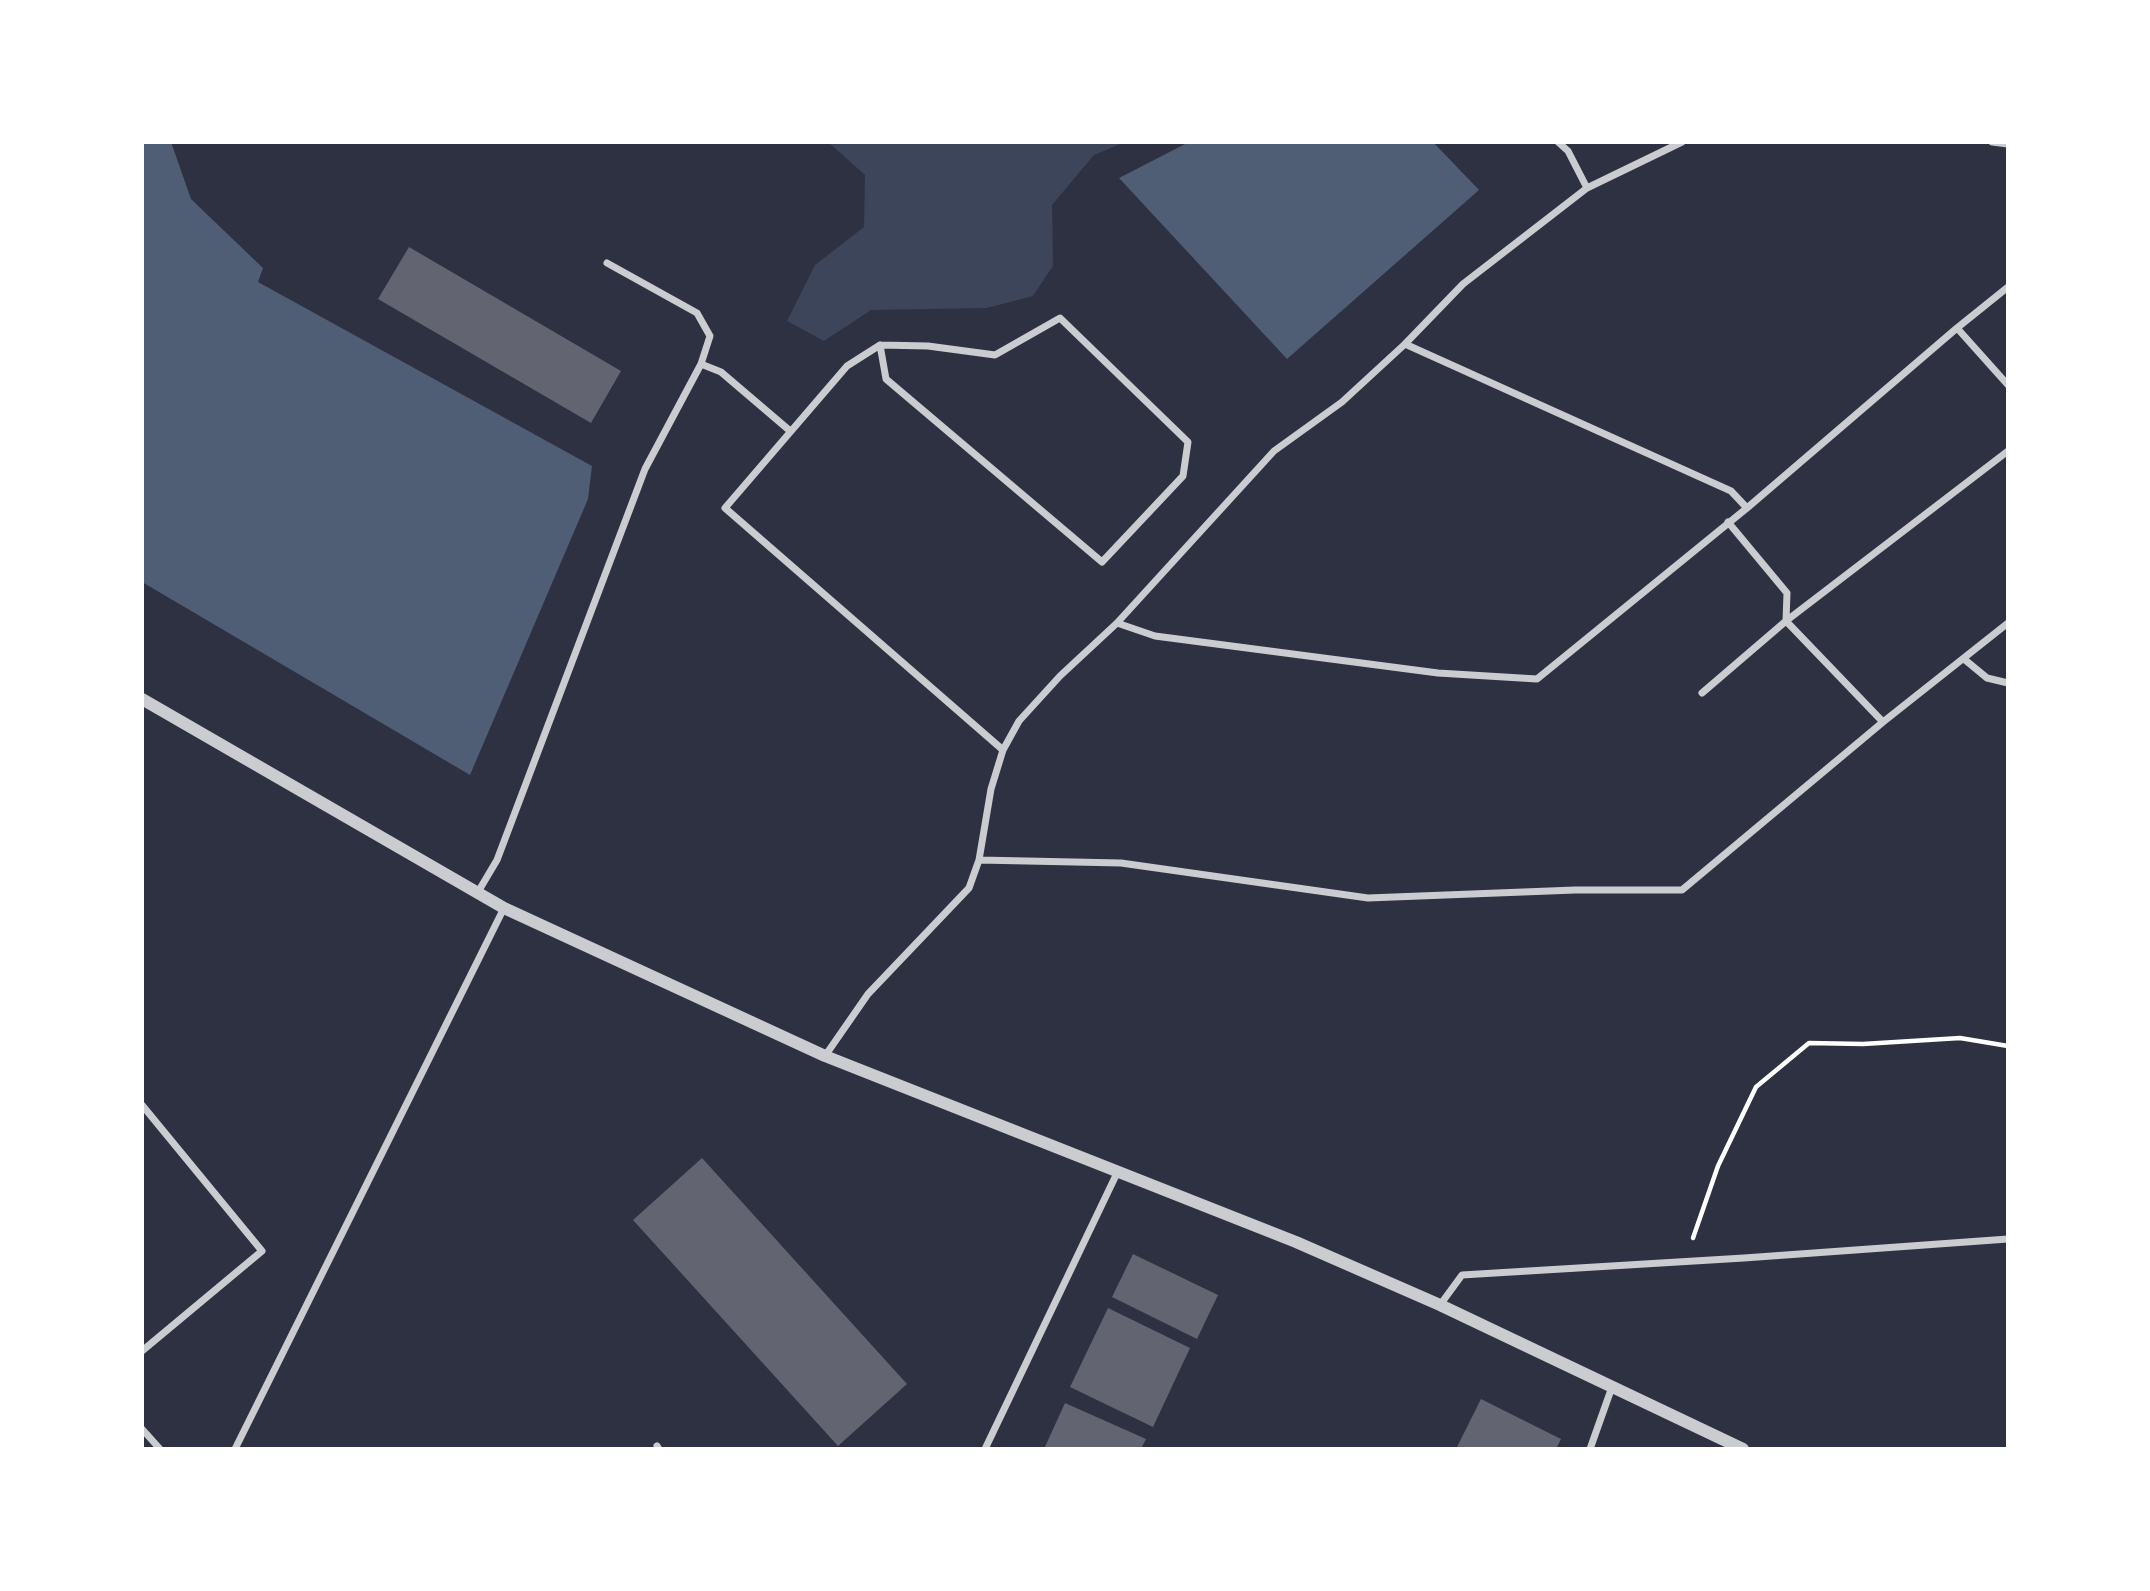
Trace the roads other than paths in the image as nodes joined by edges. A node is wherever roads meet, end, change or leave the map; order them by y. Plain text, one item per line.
1 (1558, 142) edge
2 (1682, 142) edge
3 (1992, 142) edge
4 (2008, 144) edge
5 (1587, 188) junction
6 (607, 263) dead end
7 (2008, 287) edge
8 (1956, 328) junction
9 (1405, 344) junction
10 (880, 345) junction
11 (701, 364) junction
12 (2008, 385) edge
13 (789, 430) junction
14 (2008, 451) edge
15 (1746, 508) junction
16 (1728, 522) junction
17 (1786, 621) junction
18 (1117, 623) junction
19 (2008, 623) edge
20 (1964, 659) junction
21 (2008, 683) edge
22 (1702, 693) dead end
23 (142, 699) edge
24 (1883, 722) junction
25 (1003, 750) junction
26 (979, 860) junction
27 (478, 892) junction
28 (505, 908) junction
29 (825, 1056) junction
30 (142, 1105) edge
31 (1118, 1170) junction
32 (2008, 1239) edge
33 (1440, 1305) junction
34 (142, 1350) edge
35 (1612, 1387) junction
36 (142, 1429) edge
37 (160, 1449) edge
38 (235, 1449) edge
39 (985, 1449) edge
40 (1590, 1449) edge
41 (1743, 1449) edge

1 - 5 street
2 - 5 street
3 - 4 street
5 - 9 street
6 - 11 street
7 - 8 street
8 - 12 street
8 - 15 street
9 - 15 street
9 - 18 street
10 - 10 street
10 - 13 street
11 - 13 street
11 - 27 street
13 - 25 street
14 - 17 street
15 - 16 street
16 - 17 street
16 - 18 street
17 - 22 street
17 - 24 street
18 - 25 street
19 - 20 street
20 - 21 street
20 - 24 street
23 - 27 street
24 - 26 street
25 - 26 street
26 - 29 street
27 - 28 street
28 - 29 street
28 - 38 street
29 - 31 street
30 - 34 street
31 - 33 street
31 - 39 street
32 - 33 street
33 - 35 street
35 - 40 street
35 - 41 street
36 - 37 street

